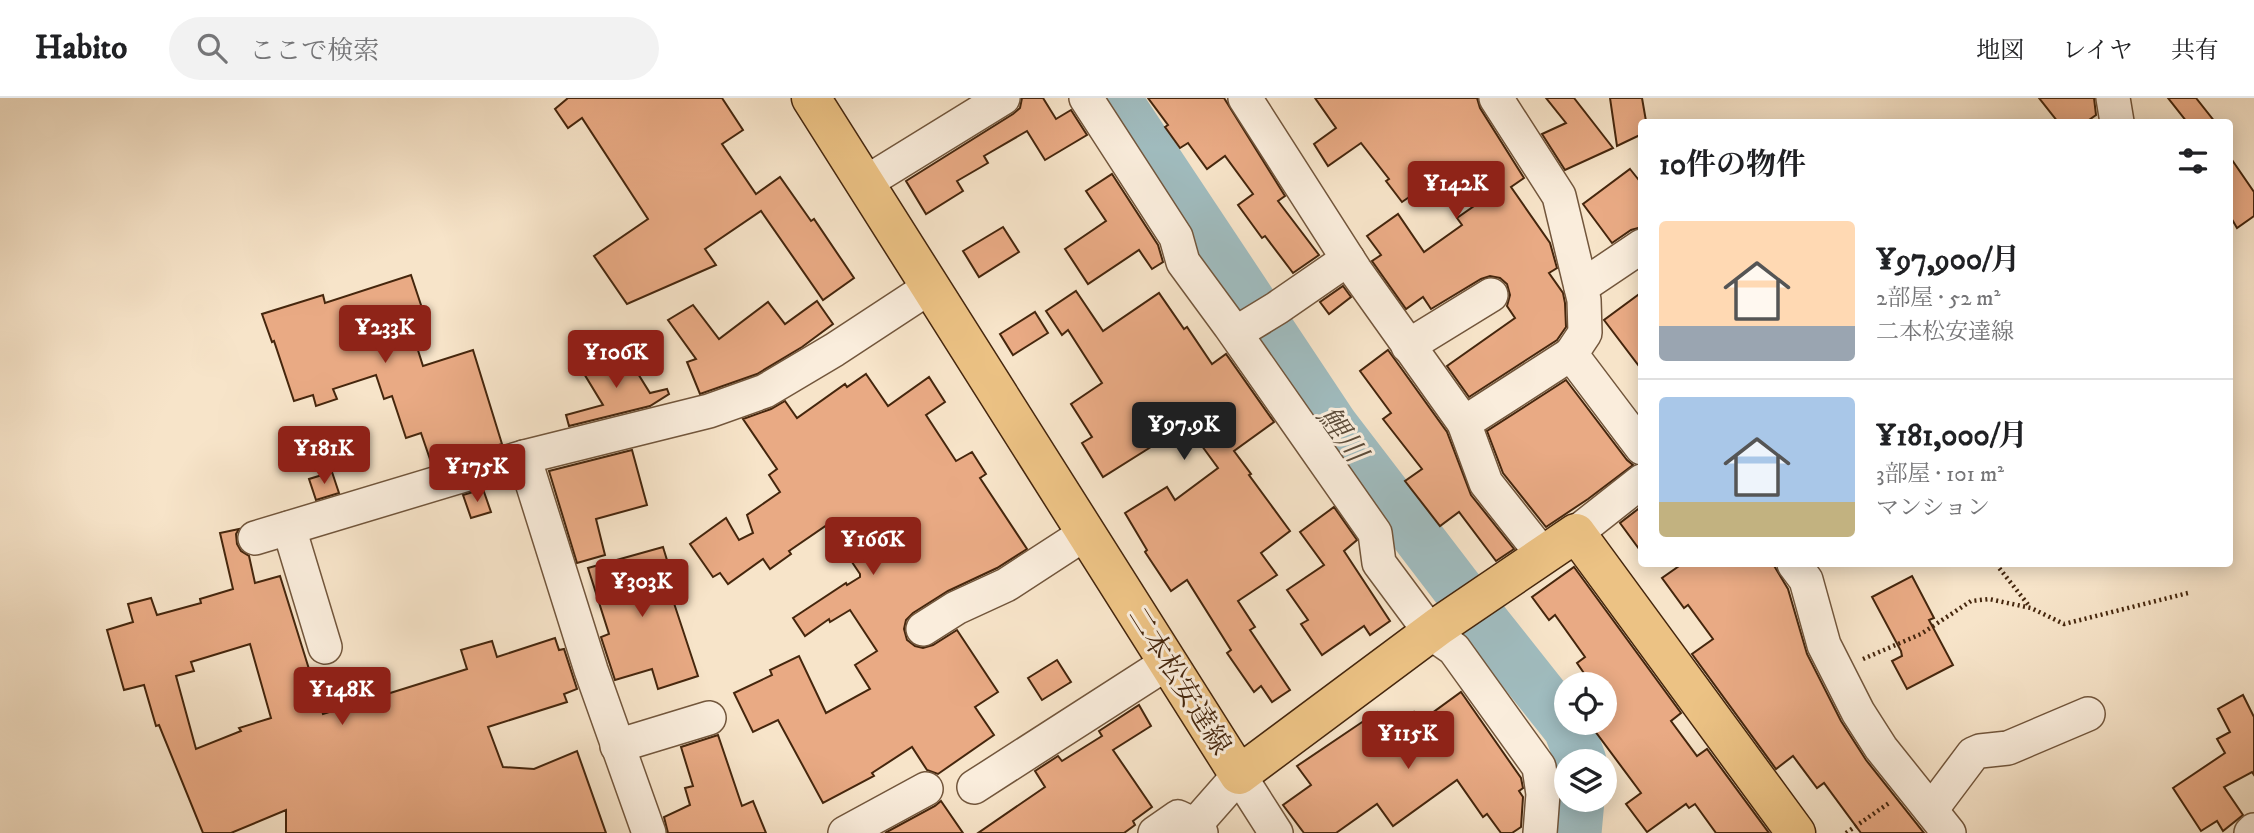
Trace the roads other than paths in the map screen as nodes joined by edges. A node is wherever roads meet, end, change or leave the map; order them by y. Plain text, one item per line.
1 (811, 98) edge
2 (1003, 98) edge
3 (1086, 98) edge
4 (1245, 98) edge
5 (1496, 98) edge
6 (865, 183) junction
7 (1638, 249) edge
8 (1348, 259) junction
9 (930, 287) junction
10 (1581, 287) junction
11 (1491, 295) dead end
12 (1254, 322) junction
13 (1408, 346) junction
14 (1571, 354) junction
15 (1464, 423) junction
16 (1638, 443) edge
17 (524, 457) junction
18 (1638, 484) edge
19 (289, 528) junction
20 (1086, 533) junction
21 (1576, 533) junction
22 (255, 538) dead end
23 (1543, 555) junction
24 (1796, 567) edge
25 (923, 629) dead end
26 (1435, 629) junction
27 (325, 647) dead end
28 (1167, 663) junction
29 (2088, 714) dead end
30 (709, 719) dead end
31 (617, 746) junction
32 (1238, 775) junction
33 (974, 788) dead end
34 (926, 789) dead end
35 (1931, 810) edge
36 (1195, 830) edge
37 (649, 833) edge
38 (845, 833) edge
39 (1155, 833) edge
40 (1276, 833) edge
41 (1540, 833) edge
42 (1796, 833) edge

1 - 6 main road, 二本松安達線
2 - 6 street
3 - 12 street
4 - 8 street
5 - 10 street
6 - 9 main road, 二本松安達線
7 - 10 street
8 - 12 street
8 - 13 street
9 - 17 street
9 - 20 main road, 二本松安達線
10 - 14 street
11 - 13 street
12 - 26 street
13 - 15 street
14 - 15 street
14 - 16 street
15 - 23 street
17 - 19 street
17 - 31 street
18 - 21 street
19 - 22 street
19 - 27 street
20 - 25 street
20 - 28 main road, 二本松安達線
21 - 23 main road, 二本松安達線
21 - 42 main road
23 - 26 main road, 二本松安達線
24 - 35 street
26 - 32 main road, 二本松安達線
26 - 41 street
28 - 32 main road, 二本松安達線
28 - 33 street
29 - 35 street
30 - 31 street
31 - 37 street
32 - 36 street
32 - 40 street
34 - 38 street
36 - 39 street

